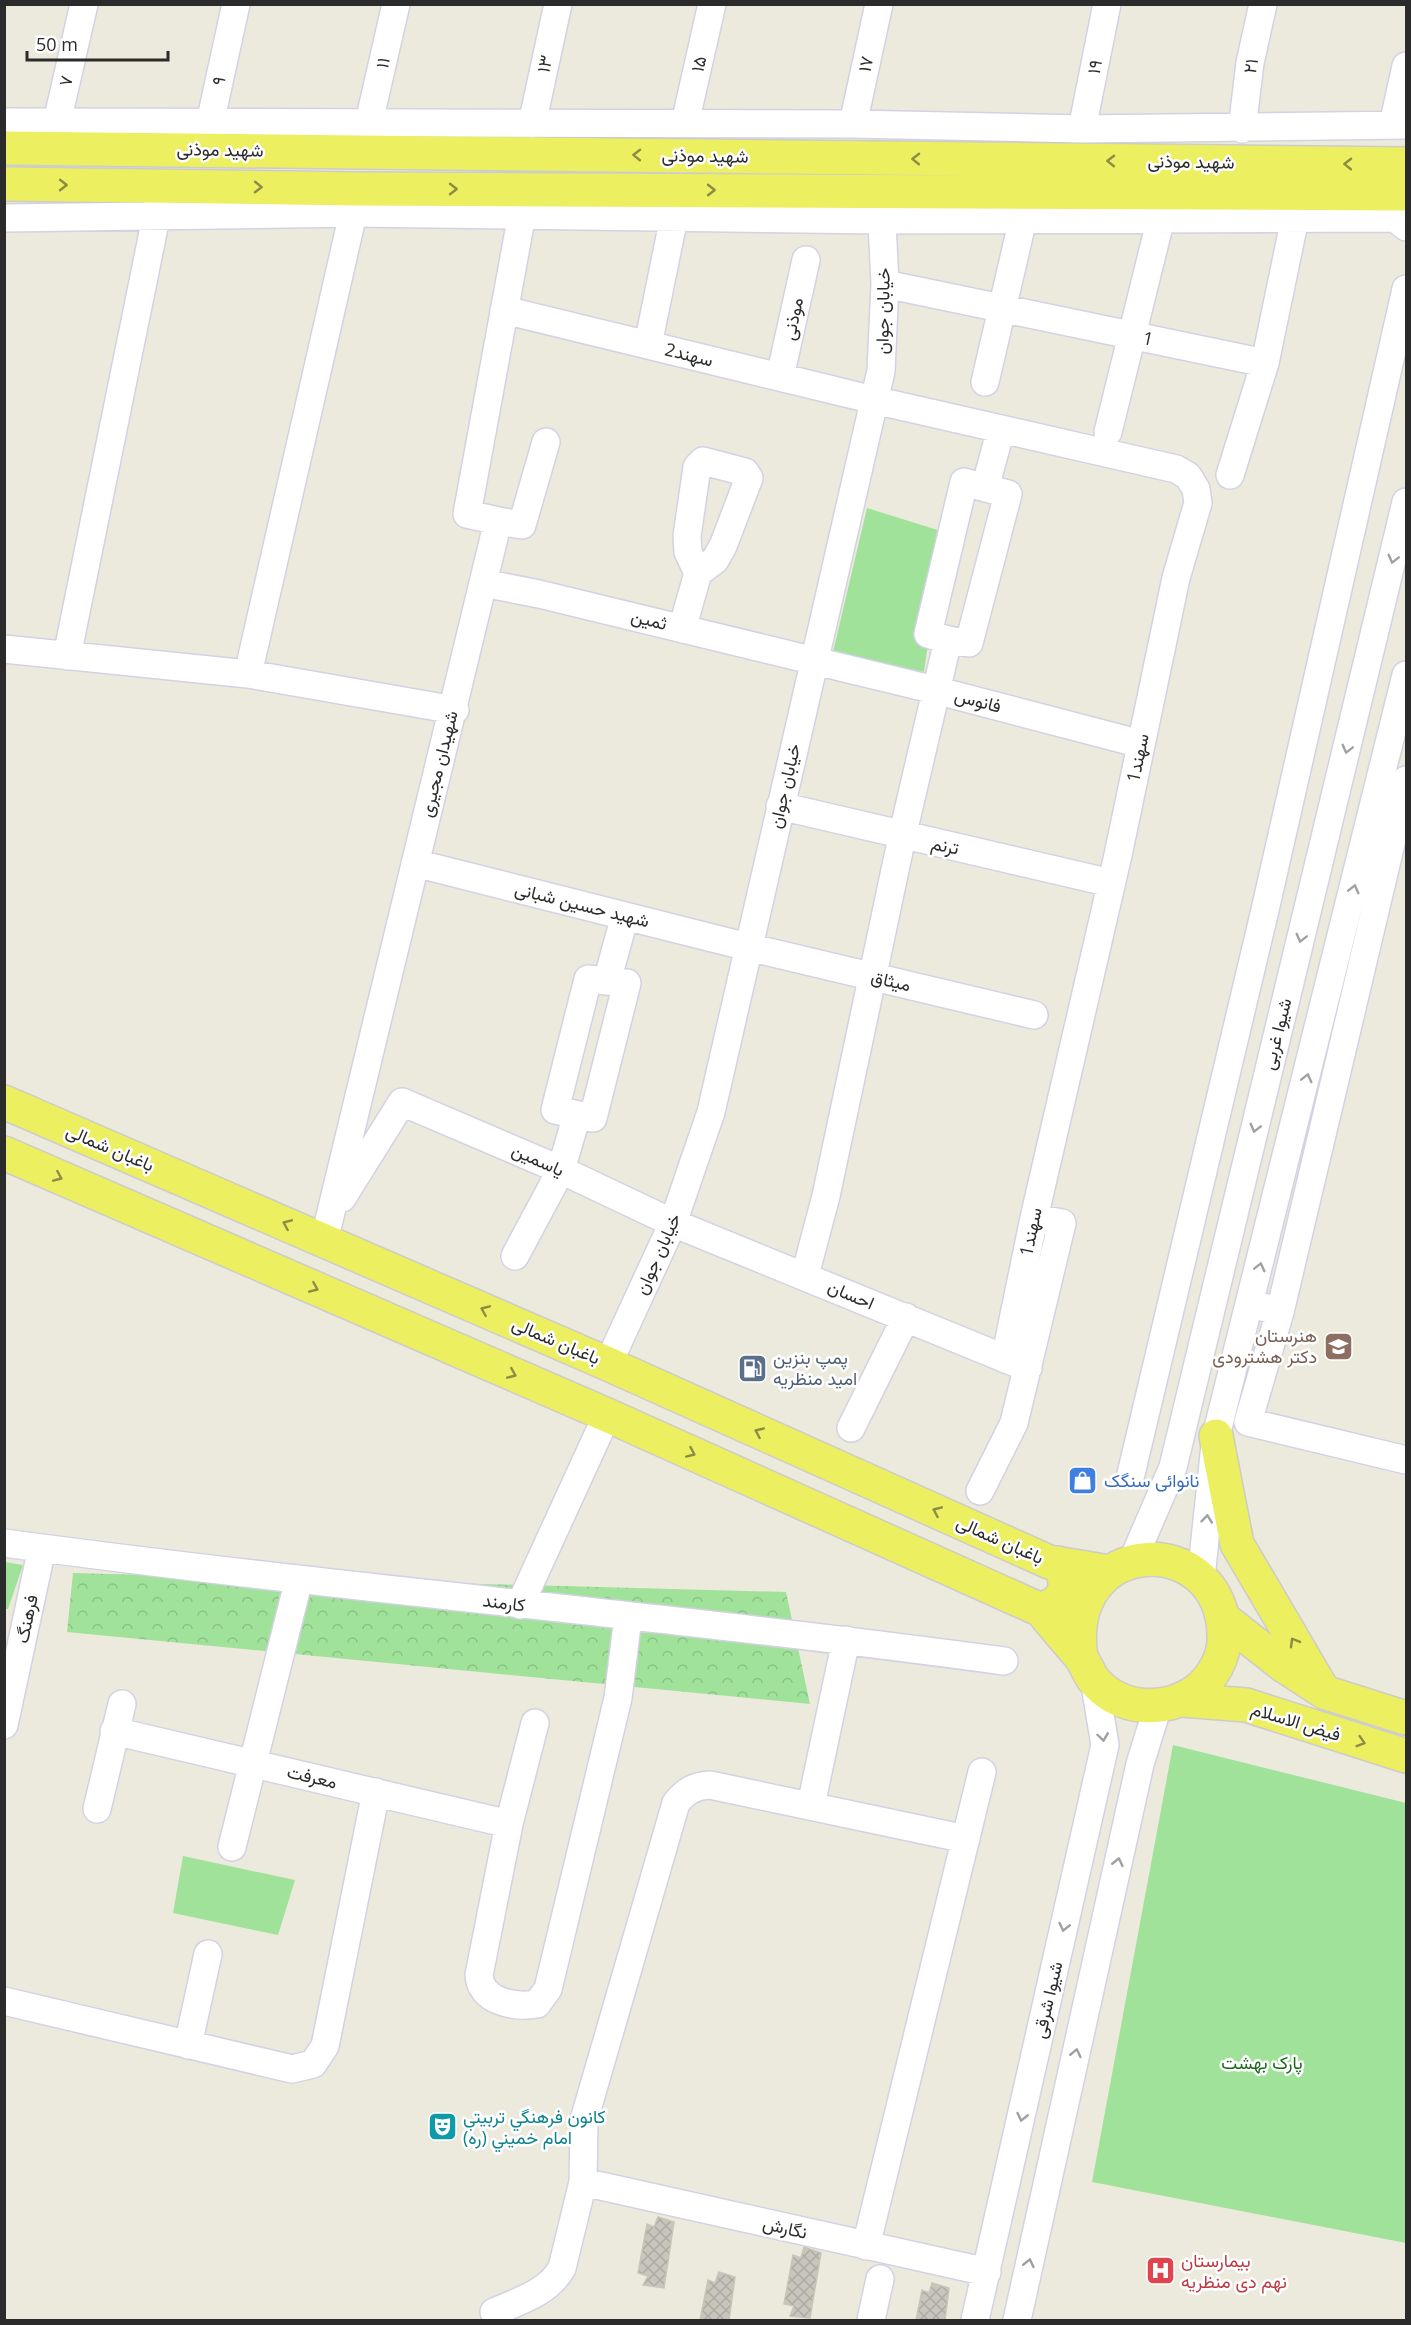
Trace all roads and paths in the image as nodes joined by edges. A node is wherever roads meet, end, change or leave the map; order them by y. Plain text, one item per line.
1 (84, 4) edge
2 (237, 4) edge
3 (396, 4) edge
4 (558, 4) edge
5 (712, 4) edge
6 (879, 4) edge
7 (1107, 4) edge
8 (1263, 4) edge
9 (1407, 66) edge
10 (4, 122) edge
11 (57, 122) junction
12 (369, 122) junction
13 (210, 123) junction
14 (685, 123) junction
15 (532, 124) junction
16 (853, 124) junction
17 (1400, 125) edge
18 (1082, 129) junction
19 (1242, 129) junction
20 (4, 148) edge
21 (1407, 164) edge
22 (1257, 178) junction
23 (4, 184) edge
24 (1407, 194) edge
25 (160, 200) junction
26 (356, 201) junction
27 (882, 205) junction
28 (522, 214) junction
29 (674, 217) junction
30 (1161, 218) junction
31 (1295, 218) junction
32 (1023, 219) junction
33 (6, 223) edge
34 (1407, 227) edge
35 (806, 260) dead end
36 (885, 284) junction
37 (1407, 289) edge
38 (1001, 308) junction
39 (504, 310) junction
40 (1132, 335) junction
41 (648, 345) junction
42 (1265, 363) junction
43 (780, 377) junction
44 (985, 382) dead end
45 (874, 400) junction
46 (1001, 429) junction
47 (1108, 432) dead end
48 (546, 442) dead end
49 (1230, 475) dead end
50 (984, 488) junction
51 (1407, 502) edge
52 (498, 521) junction
53 (698, 573) dead end
54 (483, 583) junction
55 (682, 629) junction
56 (948, 640) junction
57 (4, 650) edge
58 (67, 656) junction
59 (814, 661) junction
60 (248, 674) junction
61 (1407, 675) edge
62 (935, 690) junction
63 (454, 710) junction
64 (1141, 744) junction
65 (1407, 780) edge
66 (780, 806) junction
67 (902, 837) junction
68 (416, 863) junction
69 (1111, 883) junction
70 (625, 916) junction
71 (748, 947) junction
72 (871, 976) junction
73 (607, 981) junction
74 (1034, 1015) dead end
75 (4, 1102) edge
76 (577, 1115) junction
77 (4, 1153) edge
78 (561, 1170) junction
79 (673, 1223) junction
80 (326, 1230) junction
81 (515, 1256) dead end
82 (805, 1275) junction
83 (1250, 1304) junction
84 (1280, 1312) junction
85 (906, 1317) junction
86 (608, 1364) junction
87 (1016, 1364) junction
88 (607, 1415) junction
89 (851, 1428) dead end
90 (1216, 1436) junction
91 (1407, 1460) edge
92 (1131, 1474) dead end
93 (980, 1491) dead end
94 (4, 1543) edge
95 (42, 1548) junction
96 (1058, 1563) junction
97 (1121, 1567) junction
98 (1201, 1577) junction
99 (299, 1579) junction
100 (520, 1605) junction
101 (1041, 1610) junction
102 (628, 1617) junction
103 (1224, 1619) junction
104 (846, 1640) junction
105 (1004, 1661) dead end
106 (1087, 1669) junction
107 (1324, 1692) junction
108 (1170, 1703) junction
109 (122, 1704) dead end
110 (1407, 1718) edge
111 (535, 1723) dead end
112 (4, 1725) edge
113 (114, 1731) junction
114 (1407, 1756) edge
115 (254, 1763) junction
116 (982, 1772) dead end
117 (376, 1792) junction
118 (811, 1805) junction
119 (97, 1809) dead end
120 (509, 1824) junction
121 (966, 1839) junction
122 (232, 1847) dead end
123 (208, 1954) dead end
124 (4, 2001) edge
125 (188, 2044) junction
126 (583, 2182) junction
127 (866, 2246) junction
128 (987, 2272) junction
129 (880, 2280) dead end
130 (494, 2312) dead end
131 (870, 2320) edge
132 (975, 2320) edge
133 (1017, 2320) edge

1 - 11 street, ۷
2 - 13 street, ۹
3 - 12 street, ۱۱
4 - 15 street, ۱۳
5 - 14 street, ۱۵
6 - 16 street, ۱۷
7 - 18 street, ۱۹
8 - 19 street, ۲۱
9 - 17 street
10 - 11 street
11 - 13 street
12 - 13 street
12 - 15 street
14 - 15 street
14 - 16 street
16 - 18 street
17 - 19 street
18 - 19 street
22 -> 20 main road, شهید موذنی
21 -> 22 main road, شهید موذنی
22 - 24 main road, شهید موذنی
22 - 27 main road, شهید موذنی
23 -> 25 main road, شهید موذنی
25 - 26 main road, شهید موذنی
25 - 33 street
25 - 58 street
26 -> 27 main road, شهید موذنی
26 - 28 street
26 - 60 street
27 - 29 street
27 - 32 street
27 - 36 street, خیابان جوان
28 - 29 street
28 - 39 street
29 - 41 street
30 - 31 street
30 - 32 street
30 - 40 street
31 - 34 street
31 - 42 street
32 - 38 street
35 - 43 street, موذنی
36 - 38 street, 1
36 - 45 street, خیابان جوان
37 - 92 street
38 - 40 street, 1
38 - 44 street
39 - 41 street, 2سهند
39 - 52 street
40 - 42 street, 1
40 - 47 street
41 - 43 street, 2سهند
42 - 49 street
43 - 45 street, 2سهند
45 - 46 street, 1سهند
45 - 59 street, خیابان جوان
46 - 50 street
46 - 64 street, 1سهند
48 - 52 street
50 - 56 street
50 - 56 street
51 -> 97 street, شیوا غربی
52 - 54 street, شهیدان مجیری
53 - 55 street
54 - 55 street, ثمین
54 - 63 street, شهیدان مجیری
55 - 59 street, ثمین
56 - 62 street
57 - 58 street
58 - 60 street
59 - 62 street, فانوس
59 - 66 street, خیابان جوان
60 - 63 street
83 -> 61 street
62 - 64 street, فانوس
62 - 67 street
63 - 68 street, شهیدان مجیری
64 - 69 street, 1سهند
65 - 84 street
66 - 67 street, ترنم
66 - 71 street, خیابان جوان
67 - 69 street, ترنم
67 - 72 street
68 - 70 street, شهید حسین شبانی
68 - 80 street, شهیدان مجیری
69 - 87 street, 1سهند
70 - 71 street, شهید حسین شبانی
70 - 73 street
71 - 72 street, میثاق
71 - 79 street, خیابان جوان
72 - 74 street, میثاق
72 - 82 street
73 - 76 street
73 - 76 street
80 -> 75 main road, باغبان شمالی
76 - 78 street
77 -> 88 main road
78 - 79 street, یاسمین
78 - 80 street, یاسمین
78 - 81 street
79 - 82 street, احسان
79 - 86 street, خیابان جوان
86 -> 80 main road, باغبان شمالی
82 - 85 street, احسان
83 - 84 street
83 - 90 street
84 - 91 street
85 - 87 street, احسان
85 - 89 street
96 -> 86 main road, باغبان شمالی
87 - 93 street
88 - 100 street
88 -> 101 main road
98 -> 90 street
107 -> 90 main road
94 - 95 street, کارمند
95 - 99 street, کارمند
95 - 112 street, فرهنگ
96 - 97 main road, باغبان شمالی
96 - 101 main road
97 - 98 main road
97 - 106 main road
98 - 103 main road
99 - 100 street, کارمند
99 - 115 street
100 - 102 street, کارمند
101 - 106 main road
102 - 104 street, کارمند
102 - 120 street
103 - 107 main road, فیض الاسلام
103 - 108 main road
104 - 105 street, کارمند
104 - 118 street
106 - 108 main road
106 -> 128 street, شیوا شرقی
107 - 110 main road, فیض الاسلام
108 -> 114 main road, فیض الاسلام
133 -> 108 street
109 - 113 street
111 - 120 street
113 - 115 street, معرفت
113 - 119 street
115 - 117 street, معرفت
115 - 122 street
116 - 121 street
117 - 120 street, معرفت
117 - 125 street
118 - 121 street
118 - 126 street
121 - 127 street
123 - 125 street
124 - 125 street
126 - 127 street, نگارش
126 - 130 street
127 - 128 street, نگارش
128 - 132 street, شیوا شرقی
129 - 131 street

